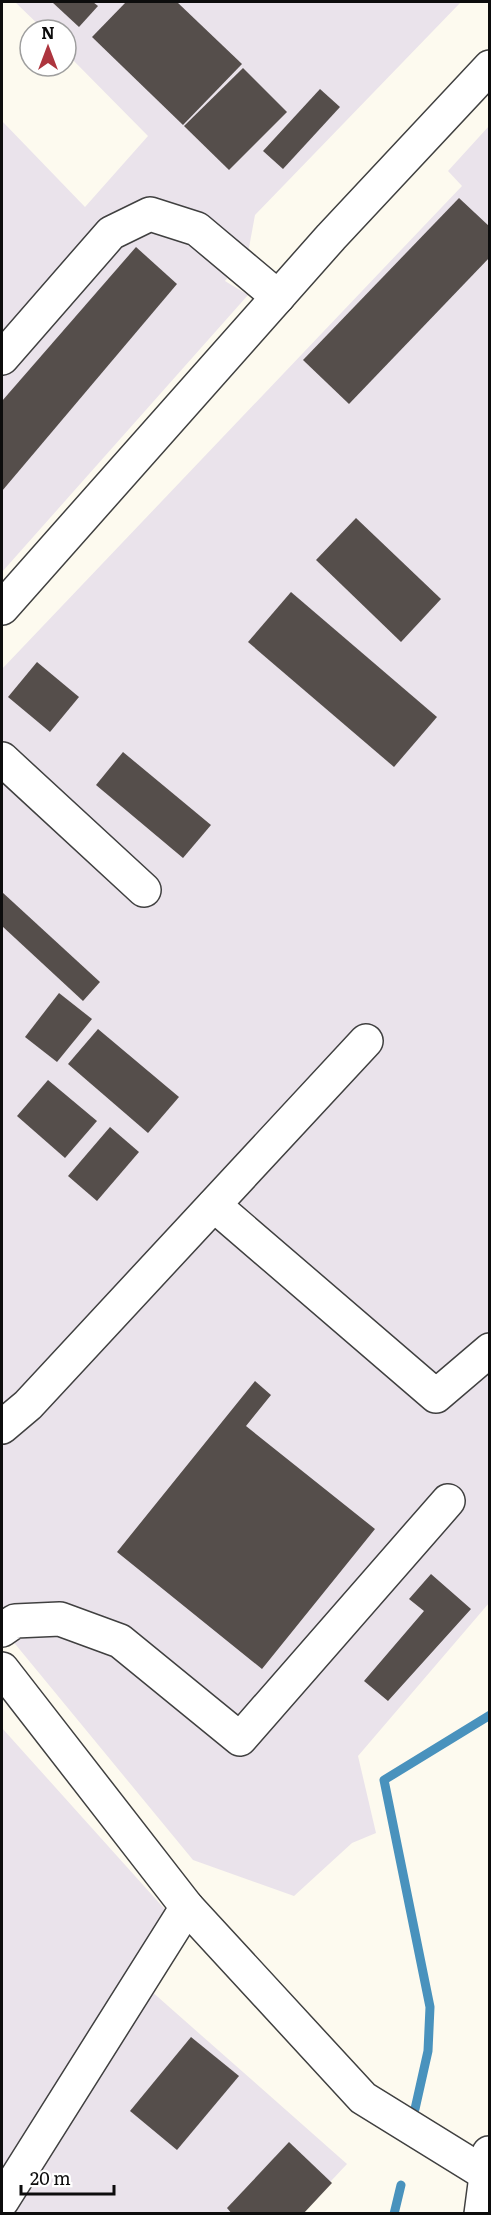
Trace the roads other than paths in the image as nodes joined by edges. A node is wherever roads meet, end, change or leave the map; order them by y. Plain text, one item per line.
1 (489, 67) edge
2 (278, 297) junction
3 (2, 358) edge
4 (2, 608) edge
5 (2, 759) edge
6 (144, 891) dead end
7 (366, 1041) dead end
8 (214, 1205) junction
9 (489, 1350) edge
10 (2, 1427) edge
11 (448, 1501) dead end
12 (2, 1630) edge
13 (2, 1669) edge
14 (187, 1907) junction
15 (488, 2163) edge
16 (2, 2201) edge
17 (481, 2214) edge

1 - 2 street
2 - 3 street
2 - 4 street
5 - 6 street
7 - 8 street
8 - 9 street
8 - 10 street
11 - 12 street
13 - 14 street
14 - 15 street
14 - 16 street
15 - 17 street

